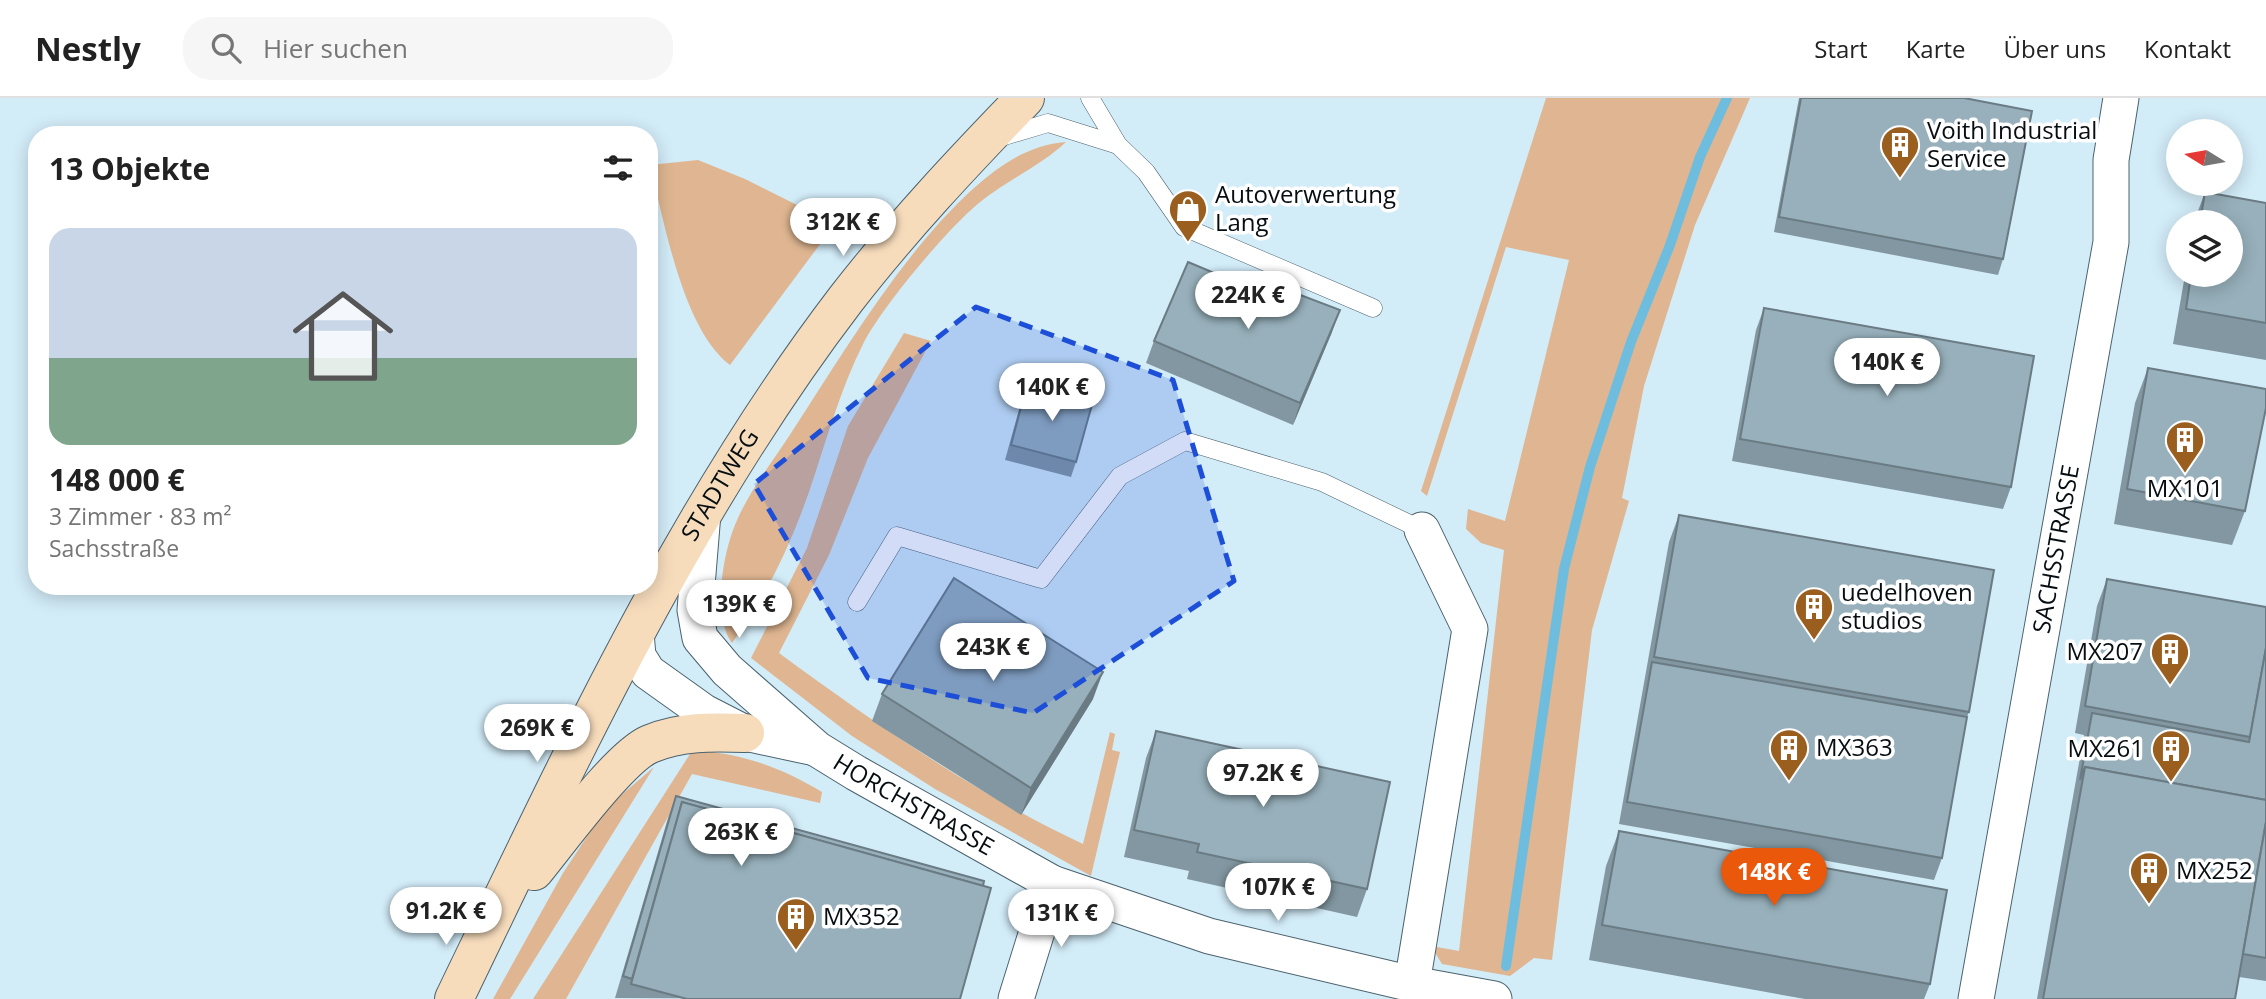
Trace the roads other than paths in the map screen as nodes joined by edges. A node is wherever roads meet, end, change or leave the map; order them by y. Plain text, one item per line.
1 (1025, 98) edge
2 (1090, 98) edge
3 (2120, 98) edge
4 (1118, 145) junction
5 (975, 149) junction
6 (1373, 308) dead end
7 (703, 513) junction
8 (1422, 530) joint
9 (658, 594) edge
10 (657, 595) edge
11 (857, 603) dead end
12 (636, 633) junction
13 (745, 733) junction
14 (817, 749) junction
15 (1052, 883) junction
16 (492, 921) junction
17 (1412, 984) junction
18 (454, 999) edge
19 (1016, 999) edge
20 (1494, 999) edge
21 (1976, 999) edge

1 - 5 main road, STADTWEG
2 - 4 lane
3 - 21 street, SACHSSTRASSE
4 - 5 lane
4 - 6 lane
5 - 7 main road, STADTWEG
7 - 9 main road, STADTWEG
7 - 14 street, HORCHSTRASSE
8 - 11 lane
8 - 17 street
10 - 12 main road, STADTWEG
12 - 13 street, HORCHSTRASSE
12 - 16 main road, STADTWEG
13 - 14 street, HORCHSTRASSE
13 - 16 main road
14 - 15 street, HORCHSTRASSE
15 - 17 street, HORCHSTRASSE
15 - 19 street
16 - 18 main road, STADTWEG
17 - 20 street, HORCHSTRASSE

